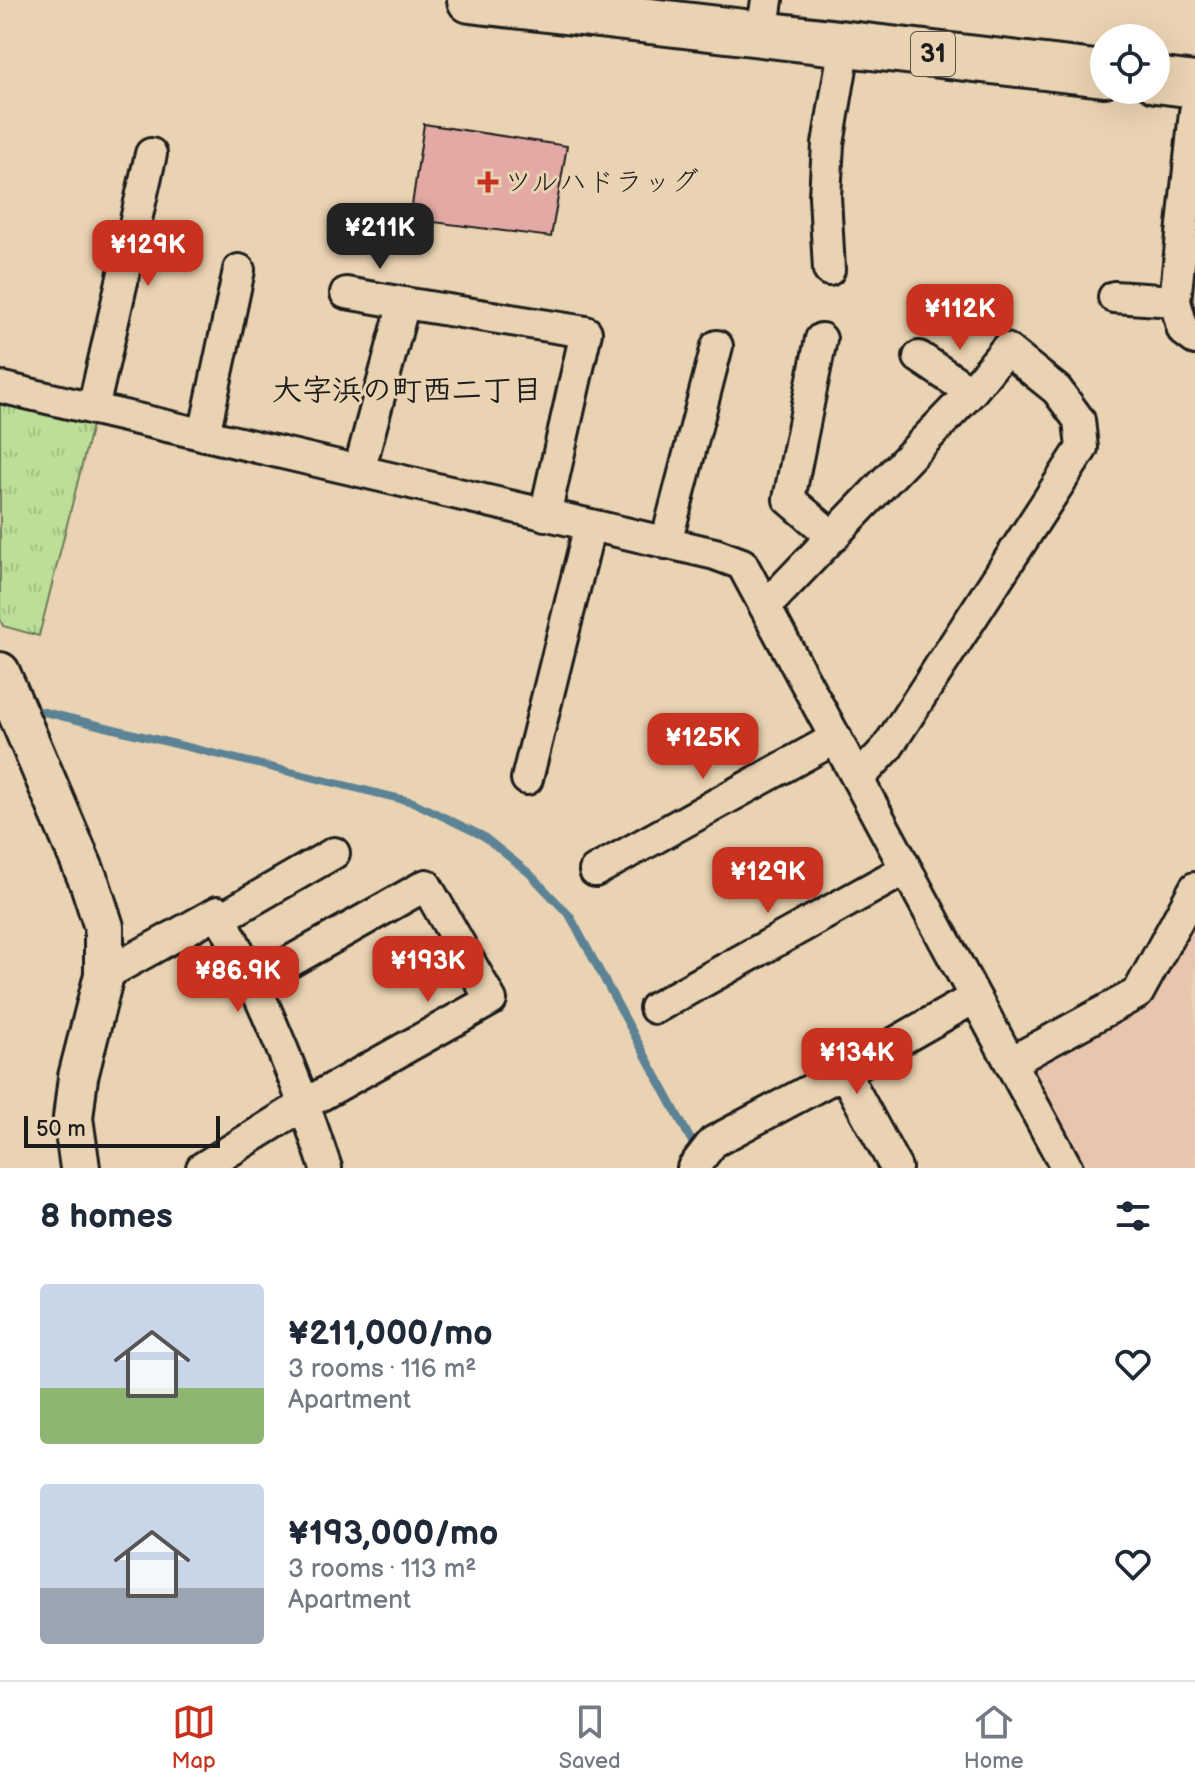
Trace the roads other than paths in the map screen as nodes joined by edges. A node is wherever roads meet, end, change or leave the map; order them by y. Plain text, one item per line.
1 (470, 0) edge
2 (765, 17) edge
3 (845, 44) junction
4 (1090, 72) edge
5 (1170, 82) edge
6 (1195, 85) edge
7 (1195, 112) edge
8 (151, 154) dead end
9 (239, 270) dead end
10 (829, 270) dead end
11 (346, 293) dead end
12 (1114, 297) dead end
13 (1175, 301) junction
14 (404, 303) junction
15 (821, 339) dead end
16 (1195, 339) edge
17 (717, 346) dead end
18 (919, 357) dead end
19 (0, 387) edge
20 (971, 392) junction
21 (93, 409) junction
22 (204, 435) junction
23 (359, 471) junction
24 (545, 515) junction
25 (590, 525) junction
26 (833, 537) junction
27 (666, 543) junction
28 (765, 607) junction
29 (8, 691) edge
30 (836, 738) junction
31 (527, 779) dead end
32 (858, 779) junction
33 (334, 853) dead end
34 (906, 869) junction
35 (595, 871) dead end
36 (1195, 888) edge
37 (221, 918) junction
38 (104, 975) junction
39 (254, 982) junction
40 (974, 998) junction
41 (655, 1008) dead end
42 (1022, 1056) dead end
43 (844, 1072) junction
44 (305, 1104) junction
45 (706, 1160) edge
46 (71, 1164) edge
47 (202, 1168) edge
48 (326, 1168) edge
49 (896, 1168) edge
50 (1067, 1168) edge

1 - 2 main road, 31
2 - 3 main road, 31
3 - 4 main road, 31
3 - 10 street
5 - 6 main road
7 - 13 street
8 - 21 street
9 - 22 street
11 - 14 street
12 - 13 street
13 - 16 street
14 - 23 street
14 - 24 street
15 - 26 street
17 - 27 street
18 - 20 street
19 - 21 street
20 - 26 street
20 - 32 street
21 - 22 street
22 - 23 street
23 - 24 street
24 - 25 street
25 - 27 street
25 - 31 street
26 - 28 street
27 - 28 street
28 - 30 street
29 - 38 street
30 - 32 street
30 - 35 street
32 - 34 street
33 - 37 street
34 - 40 street
34 - 41 street
36 - 42 street
37 - 38 street
37 - 39 street
38 - 46 street
39 - 44 street
39 - 44 street
40 - 43 street
40 - 50 street
43 - 45 street
43 - 49 street
44 - 47 street
44 - 48 street

